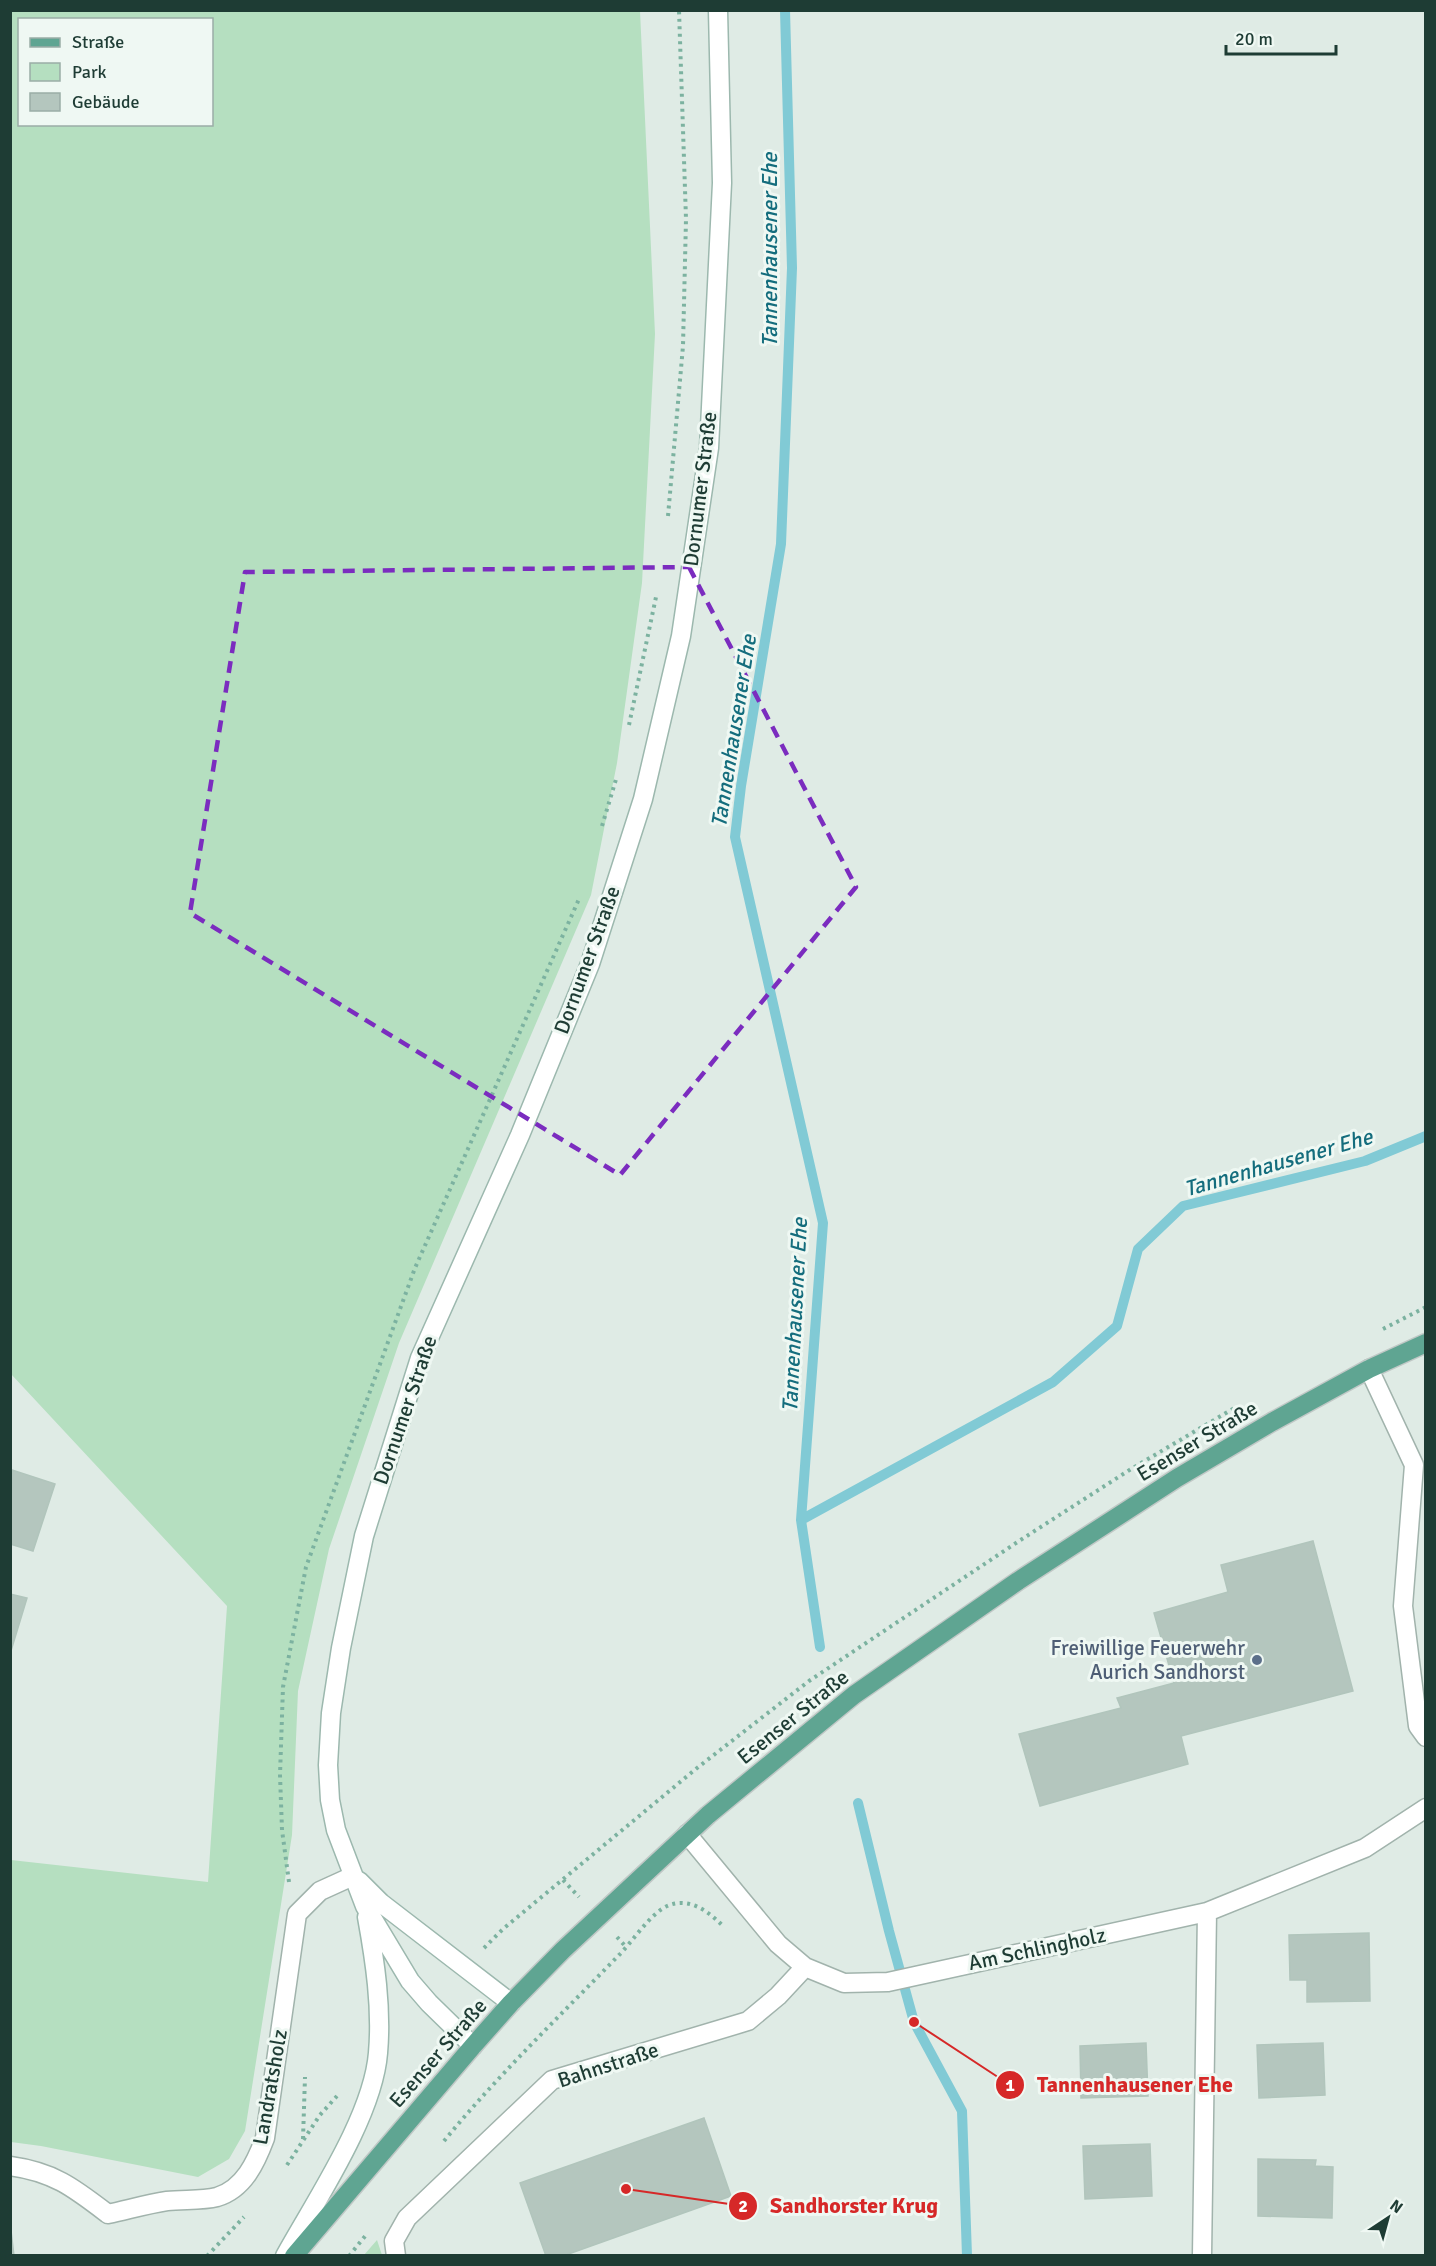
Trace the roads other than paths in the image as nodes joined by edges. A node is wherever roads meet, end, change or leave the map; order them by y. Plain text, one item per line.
1 (718, 10) edge
2 (1425, 1343) edge
3 (1369, 1369) junction
4 (1425, 1737) edge
5 (1425, 1808) edge
6 (687, 1834) junction
7 (353, 1876) junction
8 (365, 1906) junction
9 (1207, 1912) junction
10 (805, 1966) junction
11 (511, 2003) junction
12 (473, 2046) junction
13 (10, 2166) edge
14 (285, 2256) edge
15 (294, 2256) edge
16 (396, 2256) edge
17 (1202, 2256) edge

1 - 7 main road, Dornumer Straße
2 - 3 main road, Esenser Straße
3 - 4 main road
3 - 6 main road, Esenser Straße
5 - 9 main road, Am Schlingholz
6 - 10 main road, Am Schlingholz
6 - 11 main road, Esenser Straße
7 - 8 main road, Dornumer Straße
7 - 11 main road, Dornumer Straße
7 - 13 main road, Landratsholz
8 - 12 main road, Dornumer Straße
8 - 14 main road
9 - 10 main road, Am Schlingholz
9 - 17 main road
10 - 16 main road, Bahnstraße
11 - 12 main road, Esenser Straße
12 - 15 main road, Esenser Straße

